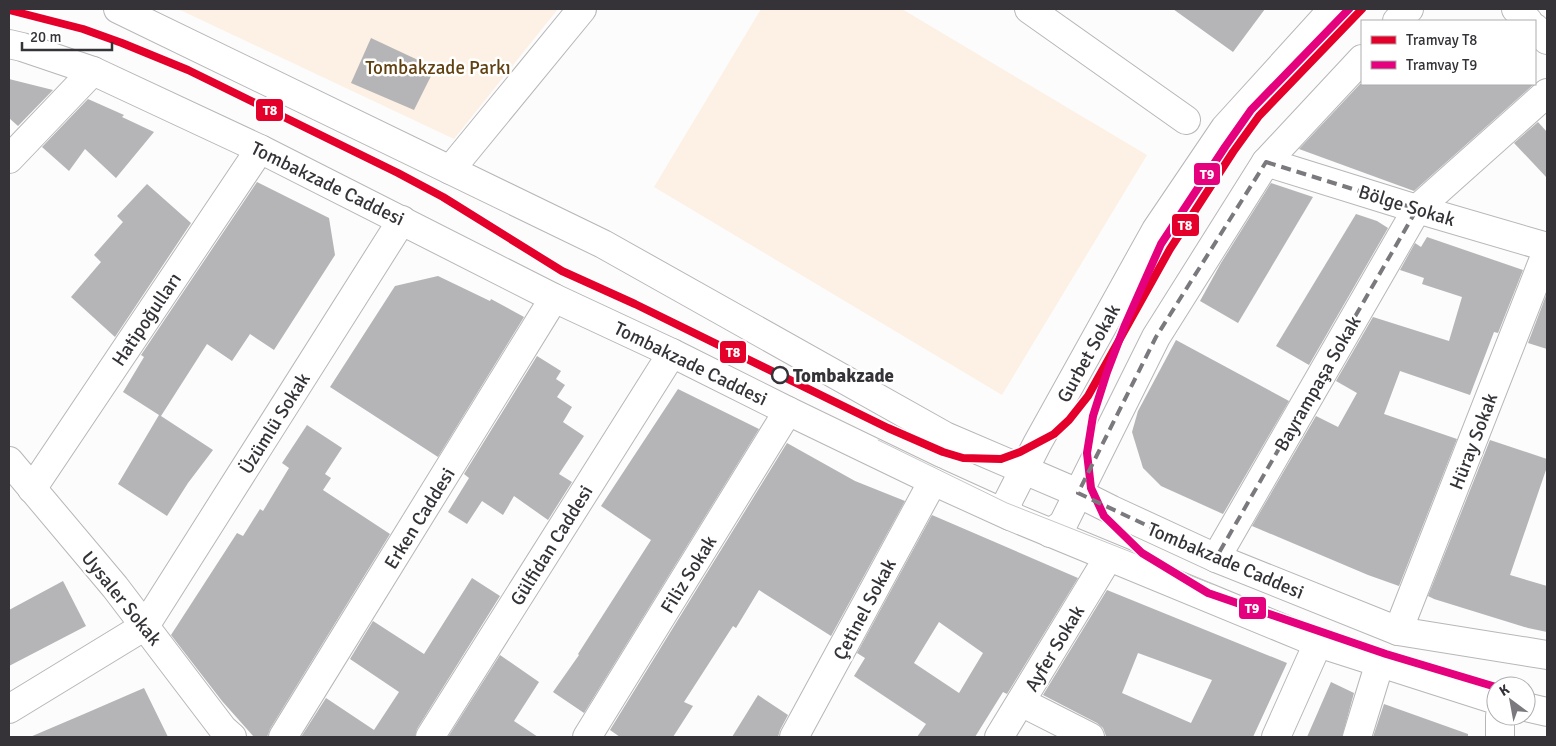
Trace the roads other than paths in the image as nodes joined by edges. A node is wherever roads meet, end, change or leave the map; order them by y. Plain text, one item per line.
1 (118, 9) edge
2 (582, 9) edge
3 (1029, 9) edge
4 (1333, 9) edge
5 (1409, 9) edge
6 (1516, 9) edge
7 (1398, 20) edge
8 (1527, 20) edge
9 (1536, 29) edge
10 (1547, 40) edge
11 (9, 44) edge
12 (1361, 60) edge
13 (92, 70) junction
14 (1547, 93) edge
15 (1186, 120) dead end
16 (260, 149) junction
17 (9, 159) edge
18 (1266, 162) junction
19 (450, 170) junction
20 (1417, 209) junction
21 (402, 220) junction
22 (1547, 246) edge
23 (1547, 251) edge
24 (554, 298) junction
25 (672, 353) junction
26 (788, 411) junction
27 (9, 461) edge
28 (1024, 470) junction
29 (933, 481) junction
30 (32, 489) junction
31 (1078, 493) junction
32 (1010, 516) junction
33 (1050, 533) junction
34 (1108, 558) junction
35 (1216, 558) junction
36 (145, 626) junction
37 (1398, 631) junction
38 (1318, 643) junction
39 (1547, 655) edge
40 (1380, 662) junction
41 (1486, 697) edge
42 (1021, 702) junction
43 (9, 709) edge
44 (227, 734) edge
45 (283, 737) edge
46 (430, 737) edge
47 (588, 737) edge
48 (794, 737) edge
49 (999, 737) edge
50 (1090, 737) edge
51 (1276, 737) edge
52 (1357, 737) edge

1 - 19 street, Tombakzade Caddesi
2 - 19 street
3 - 15 street
4 - 28 street, Gurbet Sokak
5 - 7 street
6 - 8 street
9 - 10 street
11 - 13 street, Tombakzade Caddesi
12 - 18 street
13 - 16 street, Tombakzade Caddesi
13 - 17 street
14 - 20 street, Bayrampaşa Sokak
16 - 21 street, Tombakzade Caddesi
16 - 30 street, Hatipoğulları
18 - 20 street, Bölge Sokak
18 - 31 street
19 - 28 street, Tombakzade Caddesi
20 - 22 street, Bölge Sokak
20 - 35 street, Bayrampaşa Sokak
21 - 24 street, Tombakzade Caddesi
21 - 36 street, Üzümlü Sokak
23 - 37 street, Hüray Sokak
24 - 25 street, Tombakzade Caddesi
24 - 45 street, Erken Caddesi
25 - 26 street, Tombakzade Caddesi
25 - 46 street, Gülfidan Caddesi
26 - 29 street, Tombakzade Caddesi
26 - 47 street, Filiz Sokak
27 - 30 street, Uysaler Sokak
28 - 31 street, Tombakzade Caddesi
28 - 32 street, Gurbet Sokak
29 - 32 street, Tombakzade Caddesi
29 - 48 street, Çetinel Sokak
30 - 36 street, Uysaler Sokak
31 - 33 street
31 - 35 street, Tombakzade Caddesi
32 - 33 street, Tombakzade Caddesi
33 - 34 street, Tombakzade Caddesi
34 - 38 street, Tombakzade Caddesi
34 - 42 street, Ayfer Sokak
35 - 37 street, Tombakzade Caddesi
36 - 43 street
36 - 44 street, Uysaler Sokak
37 - 39 street, Tombakzade Caddesi
38 - 40 street, Tombakzade Caddesi
38 - 51 street
40 - 41 street, Tombakzade Caddesi
40 - 52 street
42 - 49 street, Ayfer Sokak
42 - 50 street

